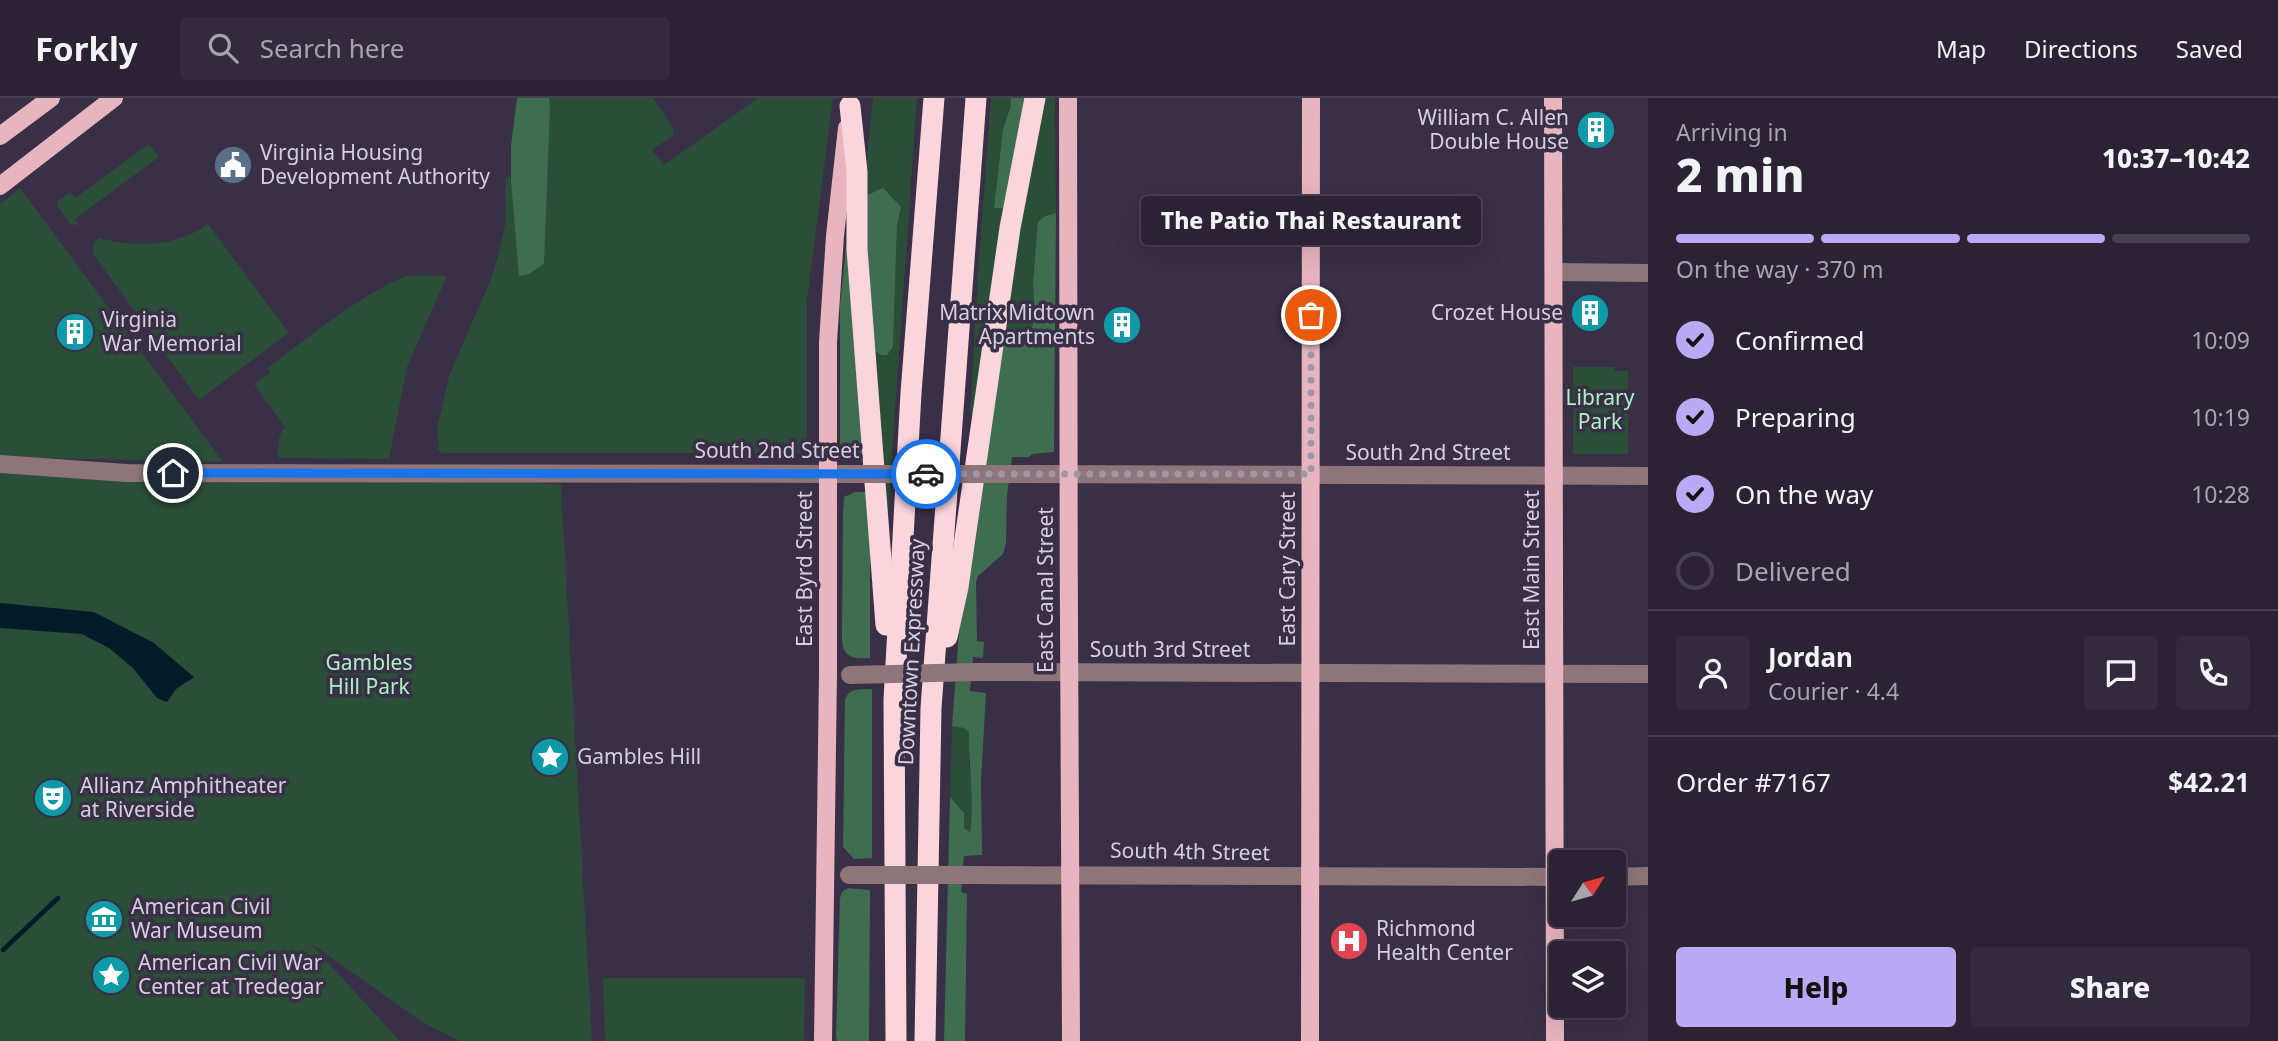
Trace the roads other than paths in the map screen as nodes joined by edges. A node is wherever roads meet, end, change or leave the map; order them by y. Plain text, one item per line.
1 (51, 98) edge
2 (114, 98) edge
3 (933, 98) edge
4 (976, 98) edge
5 (1035, 98) edge
6 (1068, 98) edge
7 (1311, 98) edge
8 (1553, 98) edge
9 (850, 102) edge
10 (0, 136) edge
11 (0, 186) edge
12 (1553, 272) junction
13 (1648, 273) edge
14 (0, 464) edge
15 (827, 473) junction
16 (1069, 474) junction
17 (1311, 474) junction
18 (1648, 476) edge
19 (1554, 477) junction
20 (1069, 672) junction
21 (828, 673) junction
22 (1311, 673) junction
23 (1554, 674) junction
24 (1648, 674) edge
25 (894, 700) junction
26 (931, 708) junction
27 (1557, 850) edge
28 (1070, 874) junction
29 (824, 875) junction
30 (1310, 876) junction
31 (1648, 876) edge
32 (1549, 877) edge
33 (1626, 877) edge
34 (1557, 928) edge
35 (896, 966) junction
36 (925, 992) junction
37 (823, 1041) edge
38 (883, 1041) edge
39 (896, 1041) edge
40 (925, 1041) edge
41 (932, 1041) edge
42 (1071, 1041) edge
43 (1310, 1041) edge
44 (1555, 1041) edge

1 - 10 main road
2 - 11 main road
3 - 25 highway, Downtown Expressway
4 - 26 highway, Downtown Expressway
5 - 26 highway
6 - 16 main road, East Canal Street
7 - 17 main road, East Cary Street
8 - 12 main road, East Main Street
9 - 15 main road, East Byrd Street
9 - 25 highway
12 - 13 street
12 - 19 main road, East Main Street
14 - 15 street, South 2nd Street
15 - 16 street, South 2nd Street, bridge
15 - 21 main road, East Byrd Street
16 - 17 street, South 2nd Street
16 - 20 main road, East Canal Street
17 - 19 street, South 2nd Street
17 - 22 main road, East Cary Street
18 - 19 street, South 2nd Street
19 - 23 main road, East Main Street
20 - 21 street, South 3rd Street, bridge
20 - 22 street, South 3rd Street
20 - 28 main road, East Canal Street
21 - 29 main road, East Byrd Street
22 - 23 street, South 3rd Street
22 - 30 main road, East Cary Street
23 - 24 street, South 3rd Street
23 - 27 main road, East Main Street
25 - 35 highway, Downtown Expressway
26 - 36 highway, Downtown Expressway
28 - 29 street, South 4th Street, bridge
28 - 30 street, South 4th Street
28 - 42 main road, East Canal Street
29 - 37 main road, East Byrd Street
30 - 32 street, South 4th Street
30 - 43 main road, East Cary Street
31 - 33 street
34 - 44 main road, East Main Street
35 - 38 highway
35 - 39 highway, Downtown Expressway
36 - 40 highway, Downtown Expressway
36 - 41 highway

